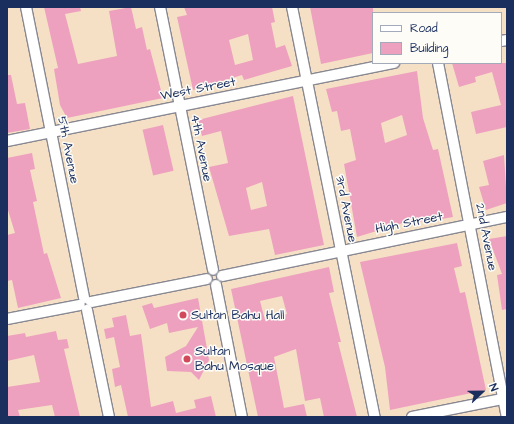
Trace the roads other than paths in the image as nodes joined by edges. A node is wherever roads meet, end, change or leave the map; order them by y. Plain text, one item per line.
1 (26, 7) edge
2 (160, 7) edge
3 (292, 7) edge
4 (389, 64) edge
5 (438, 64) edge
6 (307, 80) junction
7 (180, 106) junction
8 (51, 132) junction
9 (7, 141) edge
10 (507, 217) edge
11 (470, 225) junction
12 (341, 250) junction
13 (210, 275) junction
14 (219, 281) junction
15 (86, 304) junction
16 (7, 319) edge
17 (505, 398) edge
18 (109, 417) edge
19 (242, 417) edge
20 (375, 417) edge
21 (412, 417) edge
22 (507, 417) edge

1 - 8 street, 5th Avenue
2 - 7 street, 4th Avenue
3 - 6 street, 3rd Avenue
4 - 6 street, West Street
5 - 11 street, 2nd Avenue
6 - 7 street, West Street
6 - 12 street, 3rd Avenue
7 - 8 street, West Street
7 - 13 street, 4th Avenue
8 - 9 street, West Street
8 - 15 street, 5th Avenue
10 - 11 street, High Street
11 - 12 street, High Street
11 - 17 street, 2nd Avenue
12 - 14 street, High Street
12 - 20 street, 3rd Avenue
13 - 14 street
13 - 15 street
14 - 19 street
15 - 16 street
15 - 18 street, 5th Avenue
17 - 21 street
17 - 22 street, 2nd Avenue

